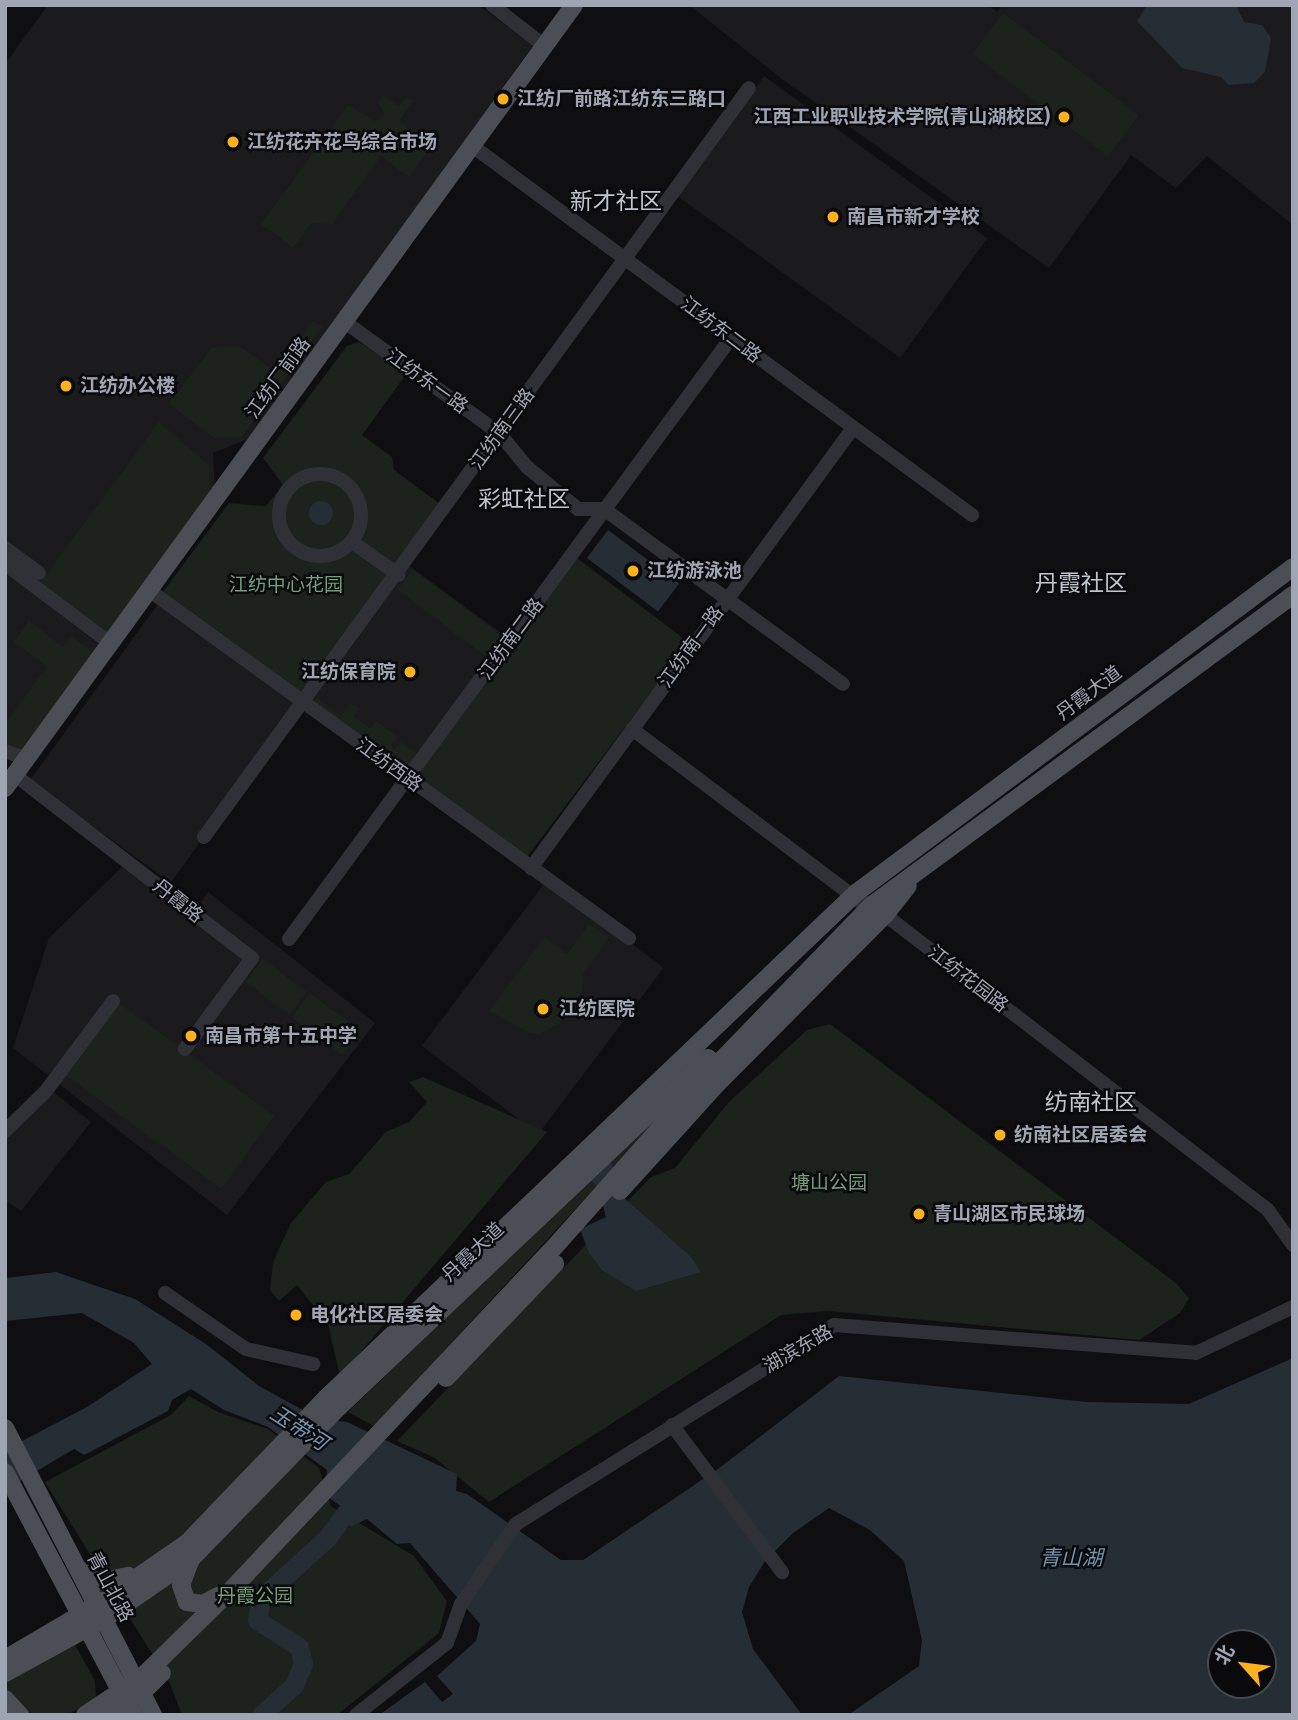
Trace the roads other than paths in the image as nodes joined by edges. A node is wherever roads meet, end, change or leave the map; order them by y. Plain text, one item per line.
1 (492, 5) edge
2 (574, 5) edge
3 (542, 45) junction
4 (749, 88) dead end
5 (471, 145) junction
6 (625, 259) junction
7 (345, 322) junction
8 (731, 338) junction
9 (853, 428) junction
10 (499, 433) junction
11 (604, 509) junction
12 (972, 515) dead end
13 (352, 542) junction
14 (5, 548) edge
15 (5, 564) edge
16 (1293, 567) edge
17 (38, 573) dead end
18 (399, 575) junction
19 (149, 590) junction
20 (1293, 595) edge
21 (727, 597) junction
22 (110, 643) junction
23 (843, 684) dead end
24 (304, 703) junction
25 (632, 729) junction
26 (5, 751) edge
27 (5, 757) edge
28 (18, 772) edge
29 (410, 780) junction
30 (204, 837) dead end
31 (531, 867) junction
32 (868, 905) junction
33 (629, 937) dead end
34 (289, 939) dead end
35 (113, 1001) dead end
36 (185, 1049) dead end
37 (5, 1131) edge
38 (1293, 1245) edge
39 (165, 1293) dead end
40 (1293, 1307) edge
41 (313, 1364) dead end
42 (672, 1425) junction
43 (5, 1427) edge
44 (275, 1463) junction
45 (5, 1472) edge
46 (325, 1494) junction
47 (191, 1559) junction
48 (154, 1566) junction
49 (777, 1566) dead end
50 (75, 1567) junction
51 (58, 1578) junction
52 (233, 1588) junction
53 (100, 1612) junction
54 (82, 1623) junction
55 (11, 1656) edge
56 (167, 1667) junction
57 (5, 1673) edge
58 (132, 1697) edge
59 (5, 1699) edge
60 (20, 1715) edge
61 (85, 1715) edge
62 (107, 1715) edge
63 (155, 1715) edge
64 (356, 1715) edge

1 - 3 street
2 - 3 main road, 江纺厂前路
3 - 5 main road, 江纺厂前路
4 - 6 street, 江纺南三路
5 - 6 street, 江纺东二路
5 - 7 main road, 江纺厂前路
6 - 8 street, 江纺东二路
6 - 10 street, 江纺南三路
7 - 10 street, 江纺东一路
7 - 19 main road, 江纺厂前路
8 - 9 street, 江纺东二路
8 - 11 street, 江纺南二路
9 - 12 street, 江纺东二路
9 - 21 street, 江纺南一路
10 - 11 street, 江纺东一路
10 - 18 street, 江纺南三路
11 - 21 street, 江纺东一路
11 - 29 street, 江纺南二路
13 - 13 street
13 - 18 street
14 - 17 street
15 - 22 street
16 - 32 main road, 丹霞大道
18 - 24 street, 江纺南三路
19 - 22 main road, 江纺厂前路
19 - 24 street, 江纺西路
20 - 32 main road, 丹霞大道
21 - 23 street, 江纺东一路
21 - 25 street, 江纺南一路
22 - 28 main road, 江纺厂前路
24 - 29 street, 江纺西路
24 - 30 street, 江纺南三路
25 - 31 street, 江纺南一路
25 - 32 street, 江纺花园路
26 - 28 street
27 - 28 street
28 - 36 street, 丹霞路
29 - 31 street, 江纺西路
29 - 34 street, 江纺南二路
31 - 33 street, 江纺西路
32 - 38 street, 江纺花园路
32 - 44 main road, 丹霞大道
32 - 46 main road, 丹霞大道
35 - 37 street
39 - 41 street
40 - 42 street, 湖滨东路
42 - 49 street
42 - 64 street, 湖滨东路
43 - 50 main road, 青山北路
44 - 47 main road, 丹霞大道
44 - 48 main road, 丹霞大道
45 - 51 main road, 青山北路
46 - 52 main road, 丹霞大道
46 - 56 main road, 丹霞大道
47 - 52 main road
47 - 53 main road, 丹霞大道
48 - 50 main road
48 - 53 main road, 丹霞大道
50 - 53 main road, 青山北路
51 - 54 main road, 青山北路
51 - 55 main road
52 - 58 main road, 丹霞大道
53 - 54 main road, 丹霞大道
53 - 58 main road, 青山北路
54 - 55 main road, 丹霞大道
54 - 57 main road, 丹霞大道
54 - 58 main road, 青山北路
56 - 58 main road, 丹霞大道
56 - 63 main road
58 - 61 main road, 丹霞大道
58 - 62 main road, 丹霞大道
58 - 63 main road, 青山北路
59 - 60 main road

